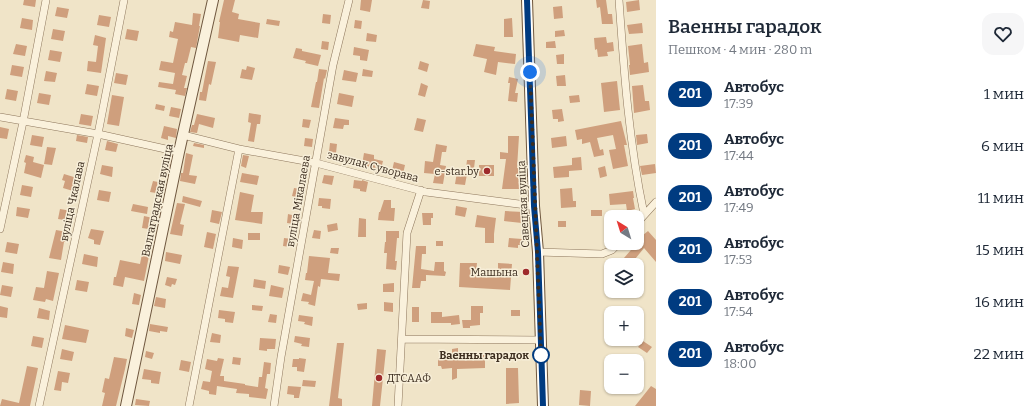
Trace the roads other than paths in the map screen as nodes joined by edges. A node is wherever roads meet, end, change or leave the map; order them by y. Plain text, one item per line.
1 (46, 0) edge
2 (124, 0) edge
3 (213, 0) edge
4 (349, 0) edge
5 (527, 0) edge
6 (619, 0) edge
7 (0, 118) edge
8 (23, 122) junction
9 (98, 134) junction
10 (183, 135) junction
11 (239, 149) junction
12 (179, 152) junction
13 (316, 162) junction
14 (421, 190) junction
15 (656, 202) edge
16 (534, 206) junction
17 (643, 210) edge
18 (644, 214) edge
19 (0, 228) edge
20 (612, 250) edge
21 (538, 252) junction
22 (402, 339) junction
23 (540, 340) junction
24 (39, 406) edge
25 (126, 406) edge
26 (189, 406) edge
27 (274, 406) edge
28 (398, 406) edge
29 (543, 406) edge

1 - 8 street
2 - 9 street, вуліца Чкалава
3 - 10 street, Валгаградская вуліца
4 - 13 street, вуліца Мікалаева
5 - 16 street, Савецкая вуліца
6 - 17 street
7 - 8 street
8 - 9 street
8 - 19 street
9 - 12 street
9 - 24 street, вуліца Чкалава
10 - 11 street, завулак Суворава
10 - 12 street, Валгаградская вуліца
11 - 13 street, завулак Суворава
11 - 26 street
12 - 25 street, Валгаградская вуліца
13 - 14 street, завулак Суворава
13 - 27 street, вуліца Мікалаева
14 - 16 street, завулак Суворава
14 - 22 street
15 - 18 street
16 - 21 street, Савецкая вуліца
20 - 21 street
21 - 23 street, Савецкая вуліца
22 - 23 street
22 - 28 street
23 - 29 street, Савецкая вуліца

